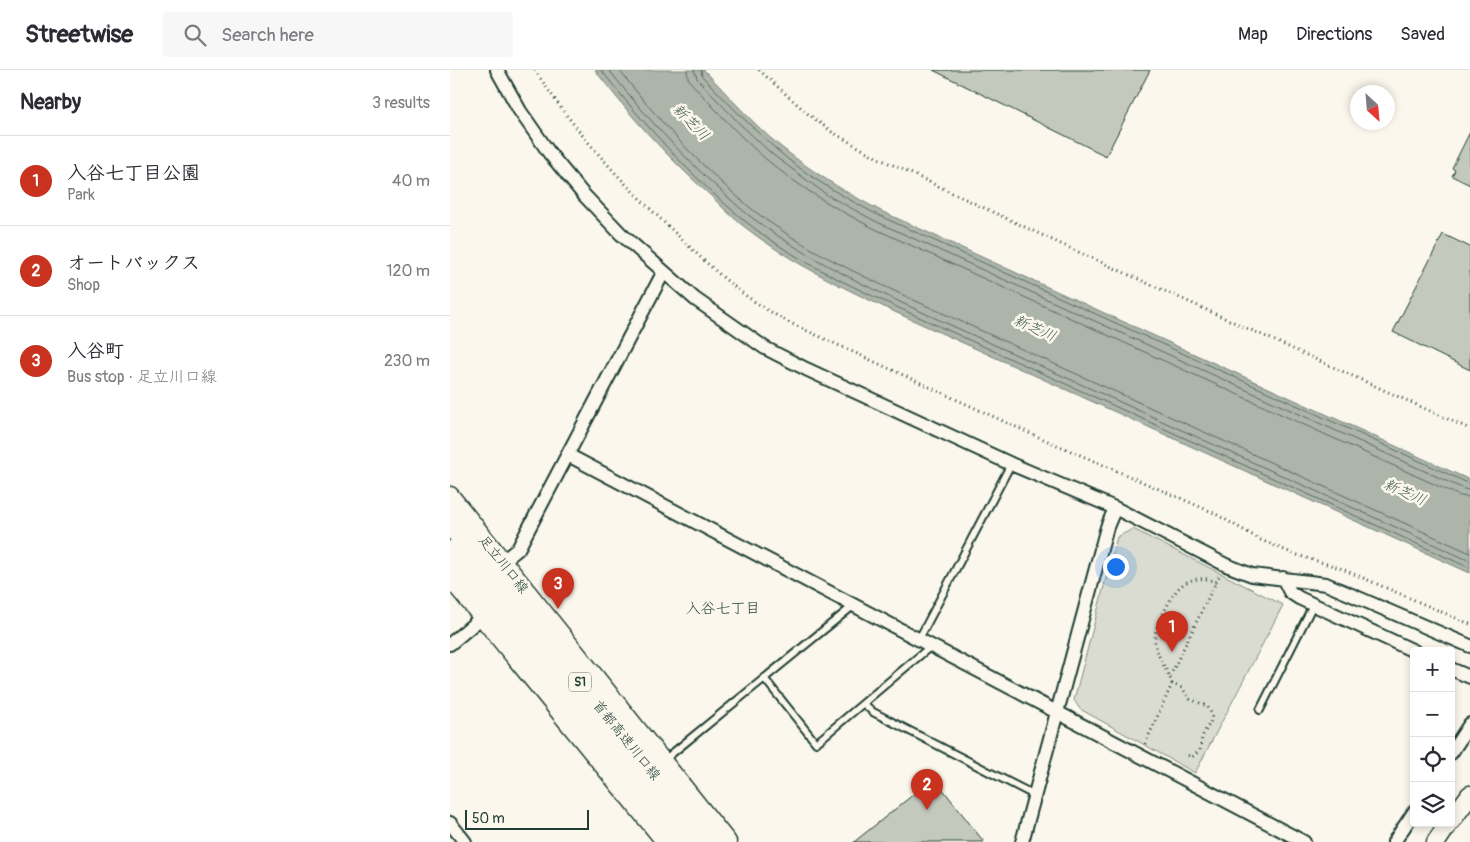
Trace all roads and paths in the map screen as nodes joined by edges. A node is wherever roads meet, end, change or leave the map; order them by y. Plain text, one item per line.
1 (497, 70) edge
2 (535, 70) edge
3 (759, 70) edge
4 (664, 273) junction
5 (1470, 429) edge
6 (568, 455) junction
7 (1011, 464) junction
8 (450, 496) edge
9 (1115, 508) junction
10 (450, 522) edge
11 (450, 553) edge
12 (503, 561) junction
13 (450, 577) edge
14 (1283, 578) junction
15 (1313, 605) junction
16 (853, 606) junction
17 (482, 617) junction
18 (1470, 624) edge
19 (919, 639) junction
20 (450, 644) edge
21 (931, 646) junction
22 (1470, 646) edge
23 (1410, 649) edge
24 (1455, 671) edge
25 (1170, 676) junction
26 (764, 678) junction
27 (1470, 678) edge
28 (1172, 684) junction
29 (864, 704) junction
30 (1260, 710) dead end
31 (1058, 713) junction
32 (1470, 724) edge
33 (1455, 747) edge
34 (1184, 754) dead end
35 (1139, 756) junction
36 (663, 762) junction
37 (1470, 795) edge
38 (1036, 796) junction
39 (1455, 815) edge
40 (1410, 818) edge
41 (450, 823) edge
42 (1446, 827) edge
43 (465, 842) edge
44 (666, 842) edge
45 (684, 842) edge
46 (710, 842) edge
47 (727, 842) edge
48 (1022, 842) edge
49 (1304, 842) edge
50 (1394, 842) edge
51 (1436, 842) edge

1 - 4 street
2 - 18 path
3 - 5 path
4 - 6 street
4 - 7 street
6 - 12 street
6 - 16 street
7 - 9 street
7 - 19 lane
8 - 12 main road, 足立川口線
9 - 14 street
9 - 31 street
10 - 46 highway, 首都高速川口線 / S1
11 - 45 highway, 首都高速川口線 / S1
12 - 36 main road, 足立川口線
13 - 17 main road
14 - 15 street
14 - 22 street
15 - 23 street
15 - 30 lane
16 - 19 street
16 - 26 lane
17 - 20 street
17 - 44 main road
19 - 21 street
21 - 29 lane
21 - 31 street
24 - 27 street
25 - 25 path
25 - 28 path
26 - 29 lane
26 - 36 lane
28 - 34 path
28 - 35 path
29 - 38 lane
31 - 35 street
31 - 38 street
32 - 33 street
35 - 49 street
36 - 47 main road, 足立川口線
37 - 39 main road
38 - 48 street
40 - 50 street
41 - 43 street
42 - 51 main road

